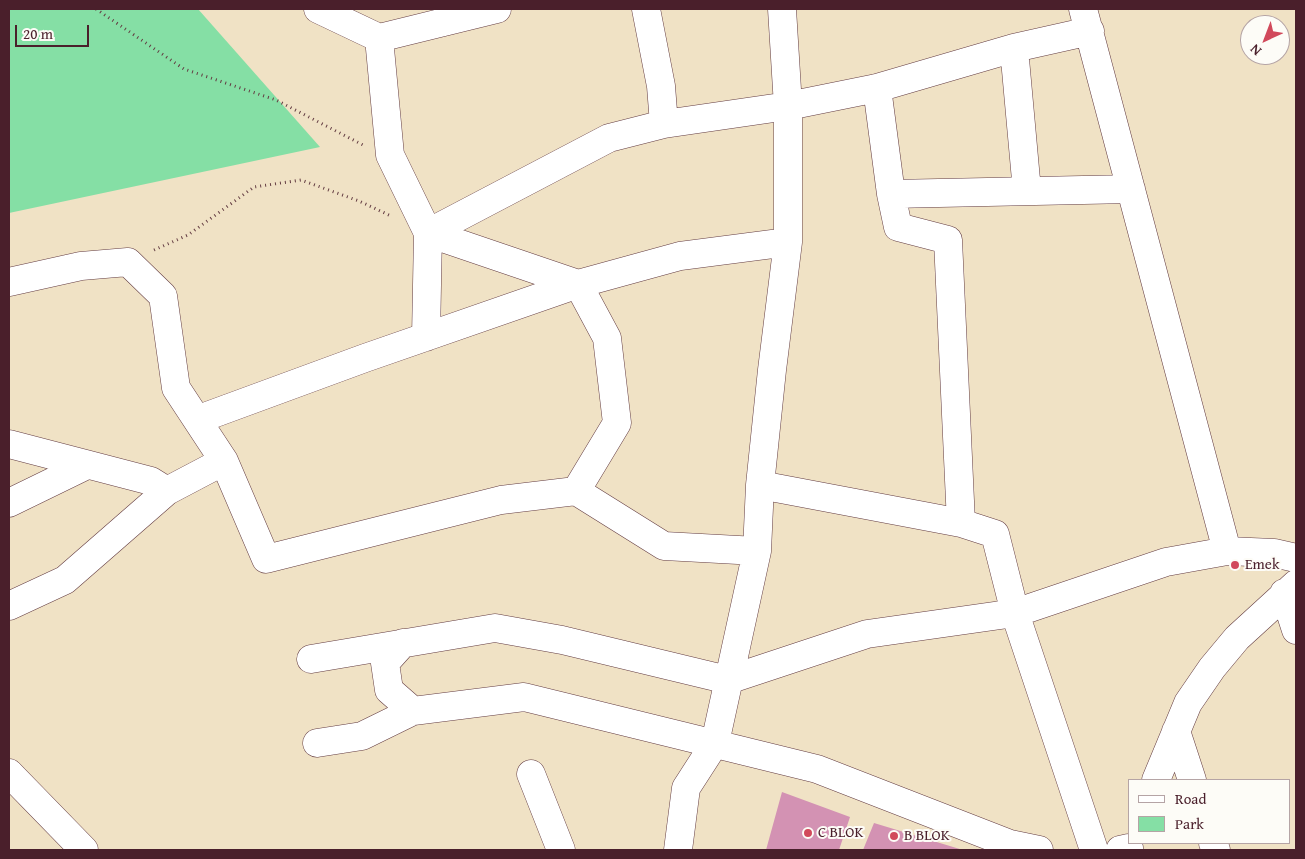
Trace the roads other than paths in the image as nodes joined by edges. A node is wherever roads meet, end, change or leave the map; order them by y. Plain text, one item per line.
1 (318, 9) edge
2 (497, 9) edge
3 (646, 9) edge
4 (782, 9) edge
5 (1087, 20) edge
6 (379, 38) junction
7 (1014, 48) junction
8 (877, 88) junction
9 (788, 106) junction
10 (664, 124) junction
11 (1131, 189) junction
12 (1027, 191) junction
13 (891, 194) junction
14 (428, 233) junction
15 (788, 242) junction
16 (9, 282) edge
17 (578, 284) junction
18 (426, 337) junction
19 (199, 419) junction
20 (9, 444) edge
21 (224, 460) junction
22 (86, 465) junction
23 (760, 485) junction
24 (167, 491) junction
25 (576, 491) junction
26 (9, 503) edge
27 (961, 523) junction
28 (757, 551) junction
29 (1227, 551) junction
30 (1296, 558) edge
31 (1290, 589) edge
32 (9, 606) edge
33 (1015, 613) junction
34 (1296, 630) edge
35 (403, 643) junction
36 (311, 659) dead end
37 (728, 680) junction
38 (414, 711) junction
39 (1176, 731) junction
40 (317, 743) dead end
41 (715, 743) junction
42 (9, 773) edge
43 (531, 774) dead end
44 (1156, 779) edge
45 (1192, 779) edge
46 (84, 850) edge
47 (561, 850) edge
48 (678, 850) edge
49 (1039, 850) edge
50 (1094, 850) edge

1 - 6 street
2 - 6 street
3 - 10 street
4 - 9 street
5 - 7 street
5 - 11 street
6 - 14 street
7 - 8 street
7 - 12 street
8 - 9 street
8 - 13 street
9 - 10 street
9 - 15 street
10 - 14 street
11 - 12 street
11 - 29 street
12 - 13 street
13 - 27 street
14 - 17 street
14 - 18 street
15 - 17 street
15 - 23 street
16 - 19 street
17 - 18 street
17 - 25 street
18 - 19 street
19 - 21 street
20 - 22 street
21 - 24 street
21 - 25 street
22 - 24 street
22 - 26 street
23 - 27 street
23 - 28 street
24 - 32 street
25 - 28 street
27 - 33 street
28 - 37 street
29 - 30 street
29 - 33 street
31 - 34 street
31 - 39 street
33 - 37 street
33 - 50 street
35 - 36 street
35 - 37 street
35 - 38 street
37 - 41 street
38 - 40 street
38 - 41 street
39 - 44 street
39 - 45 street
41 - 48 street
41 - 49 street
42 - 46 street
43 - 47 street

